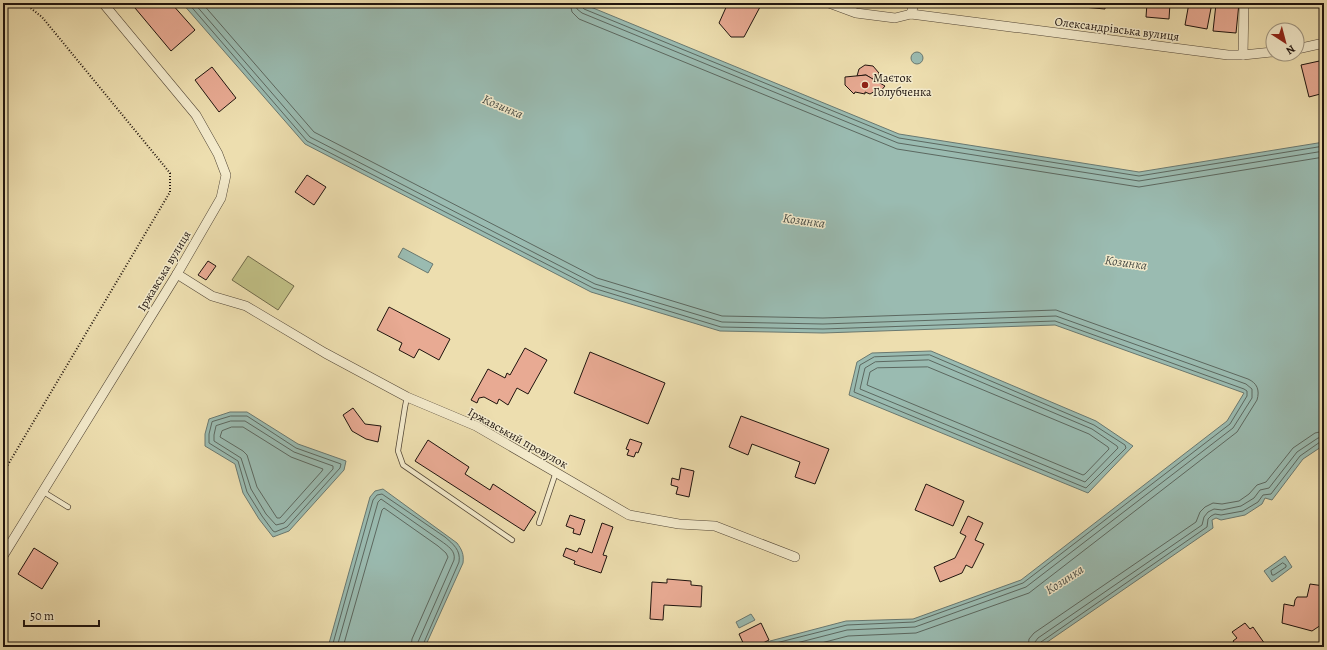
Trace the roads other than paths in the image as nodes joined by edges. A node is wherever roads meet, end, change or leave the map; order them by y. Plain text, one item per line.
1 (103, 3) edge
2 (829, 3) edge
3 (914, 3) edge
4 (1244, 3) edge
5 (911, 14) junction
6 (1324, 43) edge
7 (1305, 47) edge
8 (1265, 53) edge
9 (1243, 55) junction
10 (177, 274) junction
11 (407, 397) junction
12 (556, 472) junction
13 (42, 491) junction
14 (68, 507) dead end
15 (539, 522) dead end
16 (512, 540) dead end
17 (3, 556) edge
18 (795, 557) dead end

1 - 10 street, Іржавська вулиця
2 - 5 street, Олександрівська вулиця
3 - 5 street
4 - 9 street
5 - 9 street, Олександрівська вулиця
6 - 7 street
8 - 9 street, Олександрівська вулиця
10 - 11 street, Іржавський провулок
10 - 13 street, Іржавська вулиця
11 - 12 street, Іржавський провулок
11 - 16 lane
12 - 15 lane
12 - 18 street, Іржавський провулок
13 - 14 lane
13 - 17 street, Іржавська вулиця

